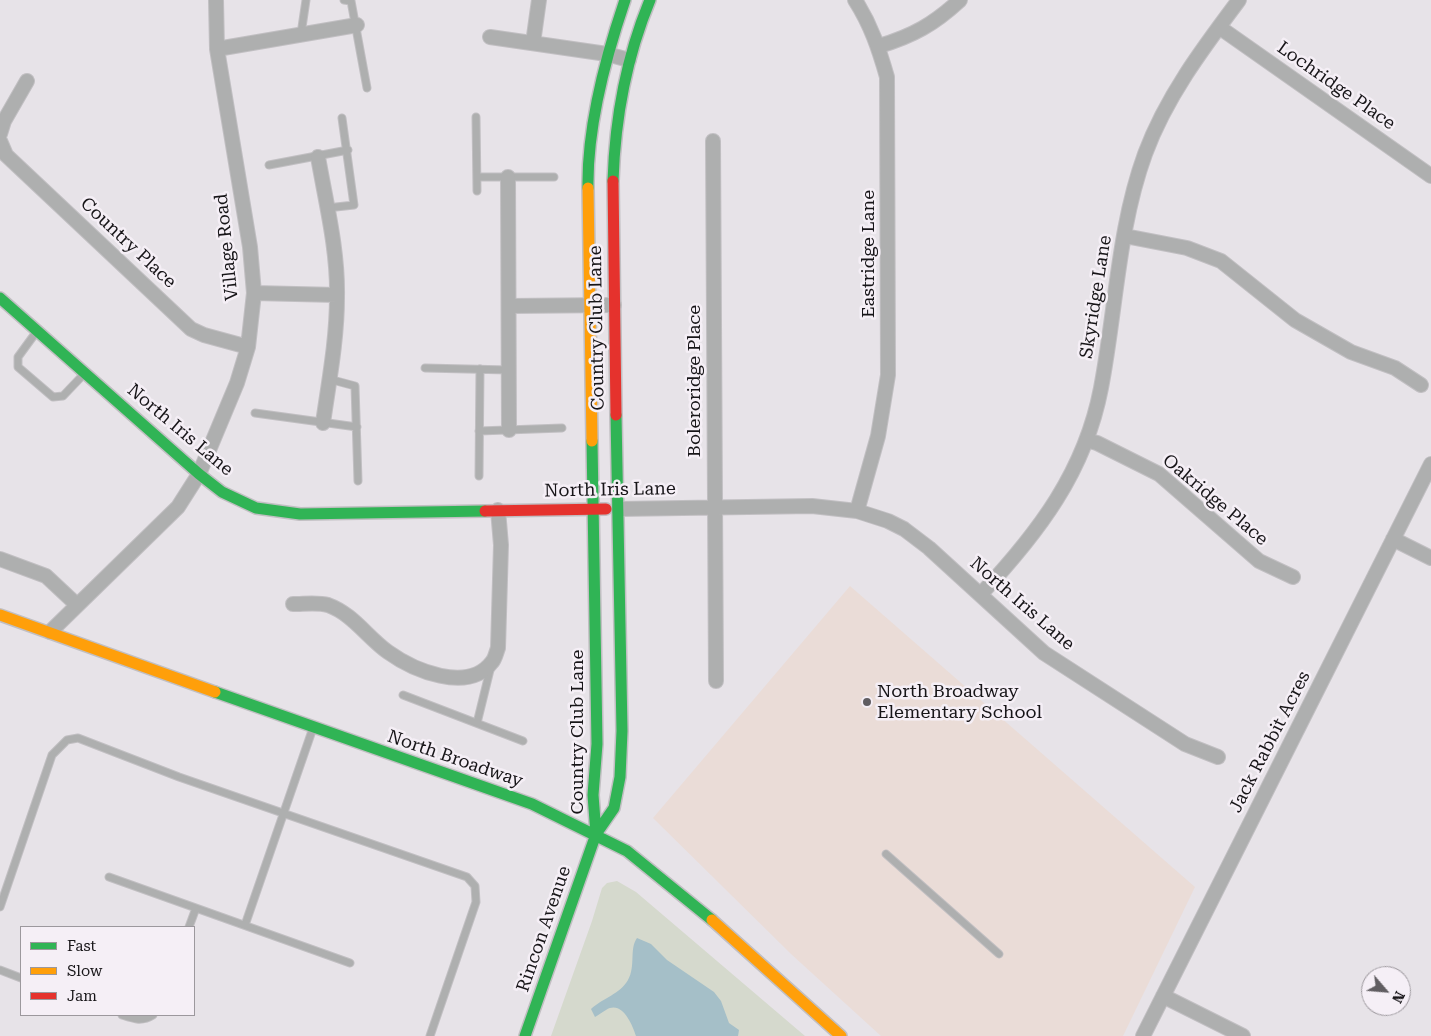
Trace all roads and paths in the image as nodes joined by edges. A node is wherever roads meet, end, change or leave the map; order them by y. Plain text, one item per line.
1 (216, 0) edge
2 (306, 0) edge
3 (344, 0) edge
4 (538, 0) edge
5 (625, 0) edge
6 (650, 0) edge
7 (855, 0) edge
8 (960, 0) edge
9 (1239, 0) edge
10 (357, 25) junction
11 (1219, 27) junction
12 (301, 34) junction
13 (490, 37) dead end
14 (533, 43) junction
15 (879, 46) junction
16 (217, 49) junction
17 (607, 54) junction
18 (629, 60) junction
19 (27, 81) dead end
20 (368, 88) dead end
21 (476, 117) dead end
22 (342, 118) dead end
23 (0, 134) edge
24 (0, 141) edge
25 (713, 141) dead end
26 (348, 150) junction
27 (318, 157) junction
28 (269, 165) dead end
29 (1431, 176) edge
30 (477, 177) junction
31 (508, 177) junction
32 (554, 177) dead end
33 (477, 191) dead end
34 (327, 208) junction
35 (1125, 236) junction
36 (254, 293) junction
37 (337, 295) junction
38 (0, 298) edge
39 (589, 305) junction
40 (614, 305) junction
41 (509, 306) junction
42 (37, 331) junction
43 (248, 347) junction
44 (425, 368) dead end
45 (480, 369) junction
46 (509, 370) junction
47 (85, 373) junction
48 (329, 379) junction
49 (1421, 384) dead end
50 (255, 413) dead end
51 (323, 423) junction
52 (356, 427) junction
53 (562, 428) dead end
54 (509, 430) junction
55 (479, 431) junction
56 (1086, 440) junction
57 (1431, 464) edge
58 (199, 474) junction
59 (479, 476) dead end
60 (358, 481) dead end
61 (714, 508) junction
62 (618, 509) junction
63 (498, 510) junction
64 (594, 510) junction
65 (857, 511) junction
66 (1393, 538) junction
67 (1431, 558) edge
68 (0, 559) edge
69 (1293, 578) dead end
70 (981, 594) junction
71 (293, 604) dead end
72 (77, 605) junction
73 (0, 615) edge
74 (50, 632) junction
75 (492, 662) junction
76 (716, 681) dead end
77 (403, 695) dead end
78 (477, 723) junction
79 (313, 728) junction
80 (523, 741) dead end
81 (1218, 757) dead end
82 (284, 813) junction
83 (596, 834) junction
84 (886, 854) dead end
85 (109, 878) dead end
86 (0, 907) edge
87 (196, 908) junction
88 (245, 925) junction
89 (190, 926) edge
90 (999, 954) dead end
91 (350, 963) dead end
92 (0, 970) edge
93 (20, 978) edge
94 (1163, 996) junction
95 (125, 1016) edge
96 (151, 1016) edge
97 (430, 1036) edge
98 (525, 1036) edge
99 (841, 1036) edge
100 (1143, 1036) edge
101 (1243, 1036) edge

1 - 16 street, Village Road
2 - 12 lane
3 - 10 lane
4 - 14 street
5 - 17 main road, Country Club Lane
6 - 18 main road, Country Club Lane
7 - 15 street, Eastridge Lane
8 - 15 street
9 - 11 street, Skyridge Lane
10 - 12 street
10 - 20 lane
11 - 29 street, Lochridge Place
11 - 35 street, Skyridge Lane
12 - 16 street
13 - 14 street
14 - 17 street
15 - 65 street, Eastridge Lane
16 - 36 street, Village Road
17 - 18 street
17 - 39 main road, Country Club Lane
18 - 40 main road, Country Club Lane
19 - 23 street
21 - 30 lane
22 - 26 lane
24 - 43 street, Country Place
25 - 61 street, Boleroridge Place
26 - 27 lane
26 - 34 lane
27 - 28 lane
27 - 34 street
30 - 31 lane
30 - 33 lane
31 - 32 lane
31 - 41 street
34 - 37 street
35 - 49 street
35 - 56 street, Skyridge Lane
36 - 37 street
36 - 43 street, Village Road
37 - 48 street
38 - 42 main road, North Iris Lane
39 - 40 street
39 - 41 street
39 - 64 main road, Country Club Lane
40 - 62 main road, Country Club Lane
41 - 46 street
42 - 47 main road, North Iris Lane
42 - 47 lane
43 - 58 street, Village Road
44 - 45 lane
45 - 46 lane
45 - 55 lane
46 - 54 street
47 - 58 main road, North Iris Lane
48 - 51 street
48 - 52 lane
50 - 51 lane
51 - 52 lane
52 - 60 lane
53 - 54 lane
54 - 55 lane
55 - 59 lane
56 - 69 street, Oakridge Place
56 - 70 street, Skyridge Lane
57 - 66 street, Jack Rabbit Acres
58 - 63 main road, North Iris Lane
58 - 72 street, Village Road
61 - 62 street, North Iris Lane
61 - 65 street, North Iris Lane
61 - 76 street, Boleroridge Place
62 - 64 main road, North Iris Lane
62 - 83 main road, Country Club Lane
63 - 64 main road, North Iris Lane
63 - 75 street
64 - 83 main road, Country Club Lane
65 - 70 street, North Iris Lane
66 - 67 street
66 - 94 street, Jack Rabbit Acres
68 - 72 street
70 - 81 street, North Iris Lane
71 - 75 street
72 - 74 street, Village Road
73 - 74 main road, North Broadway
74 - 79 main road, North Broadway
75 - 78 lane
77 - 78 lane
78 - 80 lane
79 - 82 lane
79 - 83 main road, North Broadway
82 - 86 lane
82 - 88 lane
82 - 97 lane
83 - 98 main road, Rincon Avenue
83 - 99 main road, North Broadway
84 - 90 lane
85 - 87 lane
87 - 88 lane
87 - 89 lane
88 - 91 lane
92 - 93 lane
94 - 100 street, Jack Rabbit Acres
94 - 101 street
95 - 96 lane

